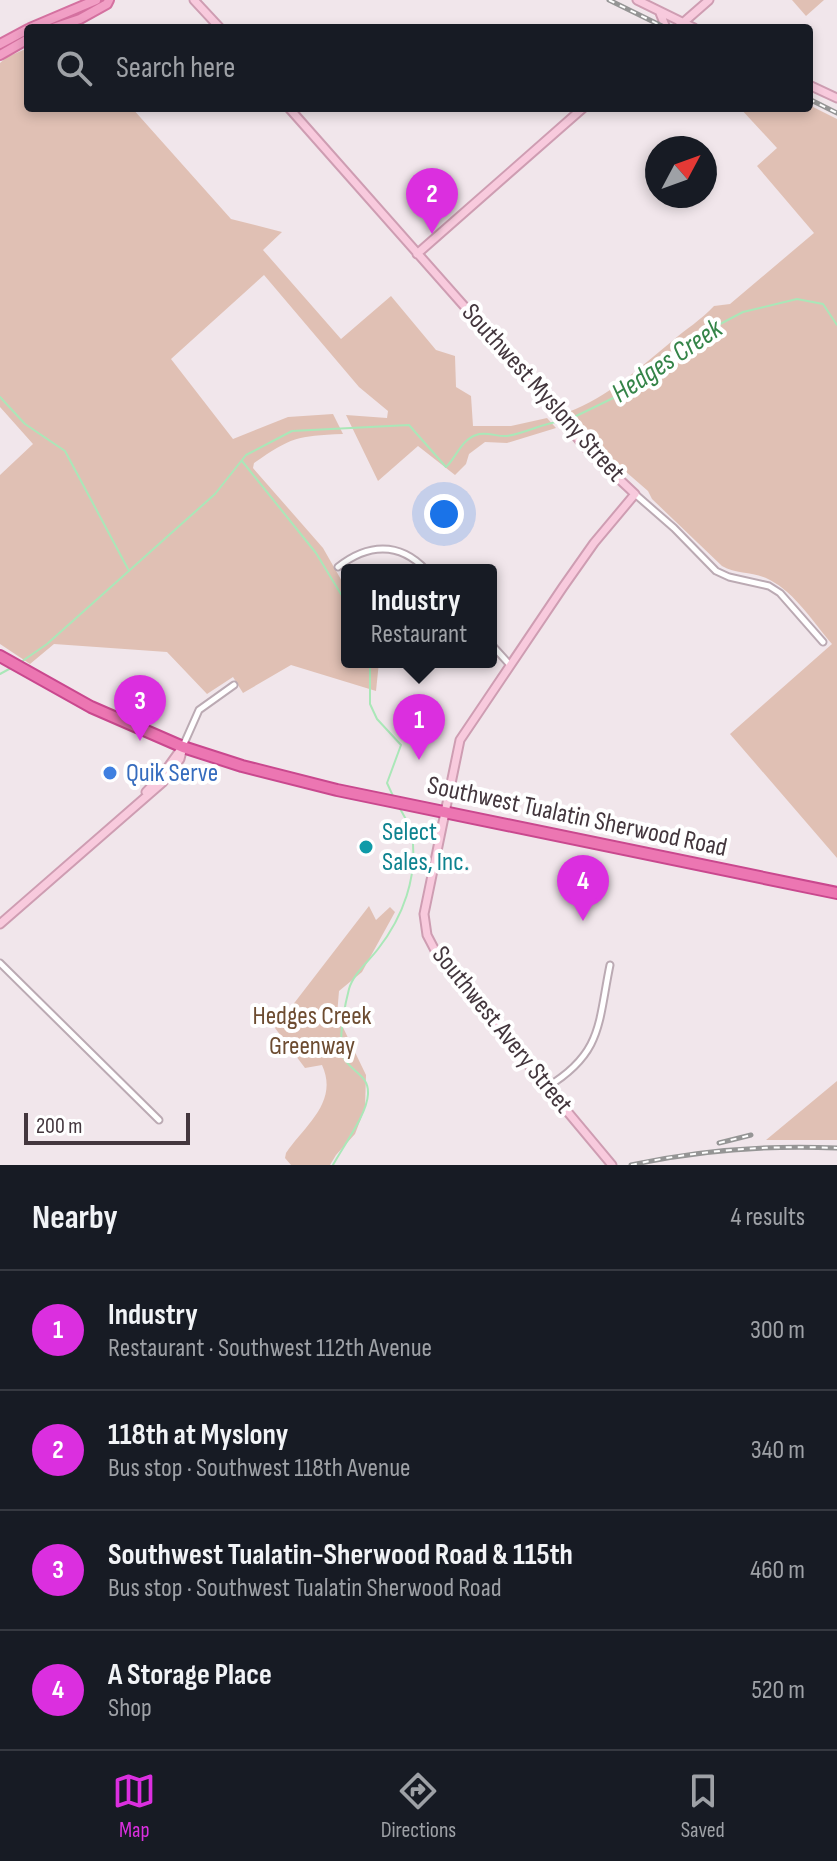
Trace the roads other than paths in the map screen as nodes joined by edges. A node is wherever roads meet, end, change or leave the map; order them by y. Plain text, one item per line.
1 (96, 0) edge
2 (109, 0) edge
3 (194, 0) edge
4 (637, 0) edge
5 (709, 0) edge
6 (659, 11) junction
7 (39, 24) edge
8 (65, 24) edge
9 (216, 24) edge
10 (664, 24) edge
11 (677, 24) edge
12 (682, 24) edge
13 (24, 31) edge
14 (24, 41) edge
15 (0, 44) edge
16 (0, 55) edge
17 (813, 87) edge
18 (837, 98) edge
19 (293, 112) edge
20 (578, 112) edge
21 (417, 254) junction
22 (635, 494) junction
23 (342, 564) edge
24 (420, 564) edge
25 (341, 565) edge
26 (338, 567) dead end
27 (823, 642) dead end
28 (497, 651) edge
29 (0, 656) edge
30 (510, 665) junction
31 (234, 685) dead end
32 (183, 747) junction
33 (444, 812) junction
34 (837, 893) edge
35 (0, 924) edge
36 (0, 963) edge
37 (610, 965) dead end
38 (547, 1087) junction
39 (159, 1120) dead end
40 (610, 1165) edge

1 - 7 main road
2 - 8 main road
3 - 9 street
4 - 6 street
5 - 12 street
6 - 10 street
6 - 11 street
13 - 15 main road
14 - 16 main road
17 - 18 street
19 - 21 street, Southwest Myslony Street
20 - 21 street
21 - 22 street, Southwest Myslony Street
22 - 27 street, Southwest Myslony Street
22 - 30 street, Southwest Avery Street
23 - 24 street
25 - 26 street
28 - 30 street
29 - 32 highway, Southwest Tualatin Sherwood Road
30 - 33 street, Southwest Avery Street
31 - 32 street
32 - 33 highway, Southwest Tualatin Sherwood Road
32 - 35 street
33 - 34 highway, Southwest Tualatin Sherwood Road
33 - 38 street, Southwest Avery Street
36 - 39 street
37 - 38 street
38 - 40 street, Southwest Avery Street

